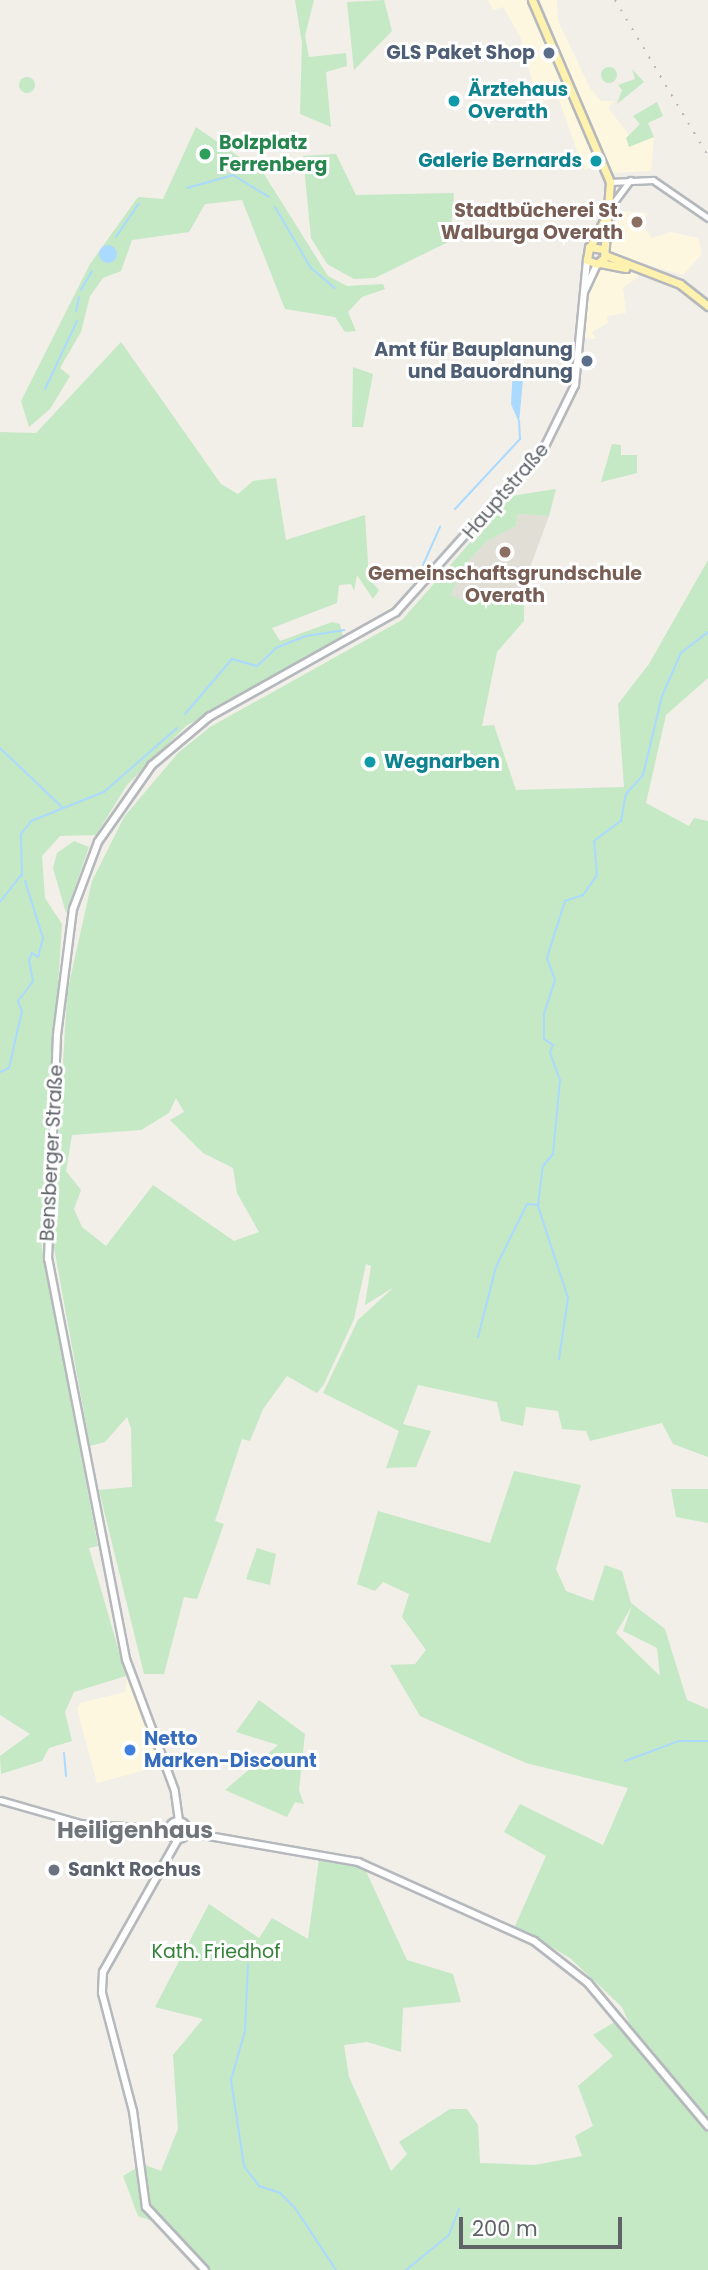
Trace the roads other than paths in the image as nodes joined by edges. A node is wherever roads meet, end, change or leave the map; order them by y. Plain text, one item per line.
1 (532, 0) edge
2 (633, 178) junction
3 (610, 182) junction
4 (609, 210) junction
5 (708, 218) edge
6 (591, 246) junction
7 (604, 252) junction
8 (586, 260) junction
9 (598, 264) junction
10 (633, 268) junction
11 (584, 292) junction
12 (708, 306) edge
13 (348, 644) joint
14 (0, 1800) edge
15 (179, 1821) junction
16 (169, 1829) junction
17 (186, 1832) junction
18 (178, 1839) junction
19 (708, 2126) edge
20 (205, 2270) edge

1 - 3 main road
2 - 3 street
2 - 4 street
2 - 5 street
3 - 4 main road
4 - 6 main road
4 - 7 main road
6 - 7 main road
6 - 8 main road
7 - 9 main road
7 - 10 main road
8 - 9 main road
8 - 11 main road, Hauptstraße
9 - 10 main road
9 - 11 main road, Hauptstraße
10 - 12 main road
11 - 13 main road, Hauptstraße
13 - 15 main road, Bensberger Straße
14 - 16 street
15 - 16 main road
15 - 17 main road
16 - 18 main road
17 - 18 main road
17 - 19 main road
18 - 20 main road

